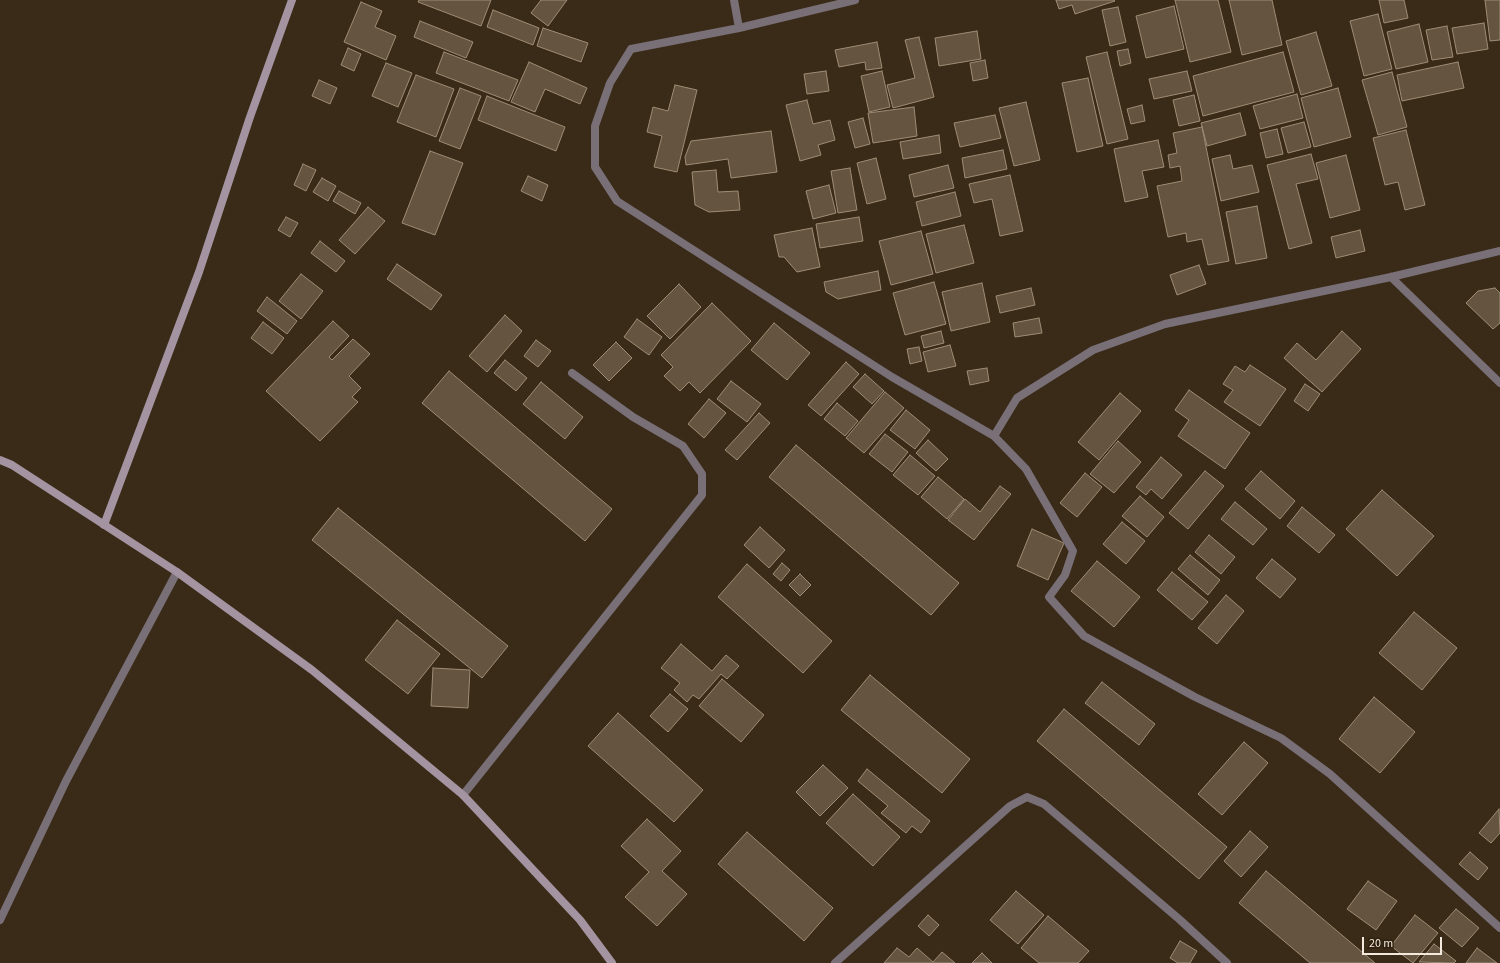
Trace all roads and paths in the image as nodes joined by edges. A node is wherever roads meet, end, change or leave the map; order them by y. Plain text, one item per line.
1 (292, 0) edge
2 (734, 0) edge
3 (855, 0) edge
4 (738, 28) junction
5 (1500, 251) edge
6 (1391, 277) junction
7 (572, 374) dead end
8 (1500, 383) edge
9 (994, 436) junction
10 (0, 460) edge
11 (104, 525) junction
12 (177, 572) junction
13 (463, 795) junction
14 (0, 920) edge
15 (1500, 928) edge
16 (612, 963) edge
17 (835, 963) edge
18 (1227, 963) edge

1 - 11 street
2 - 4 street
3 - 4 street
4 - 9 street
5 - 6 street
6 - 8 street
6 - 9 street
7 - 13 street
9 - 15 street
10 - 11 street
11 - 12 street
12 - 13 street
12 - 14 street
13 - 16 street
17 - 18 street

